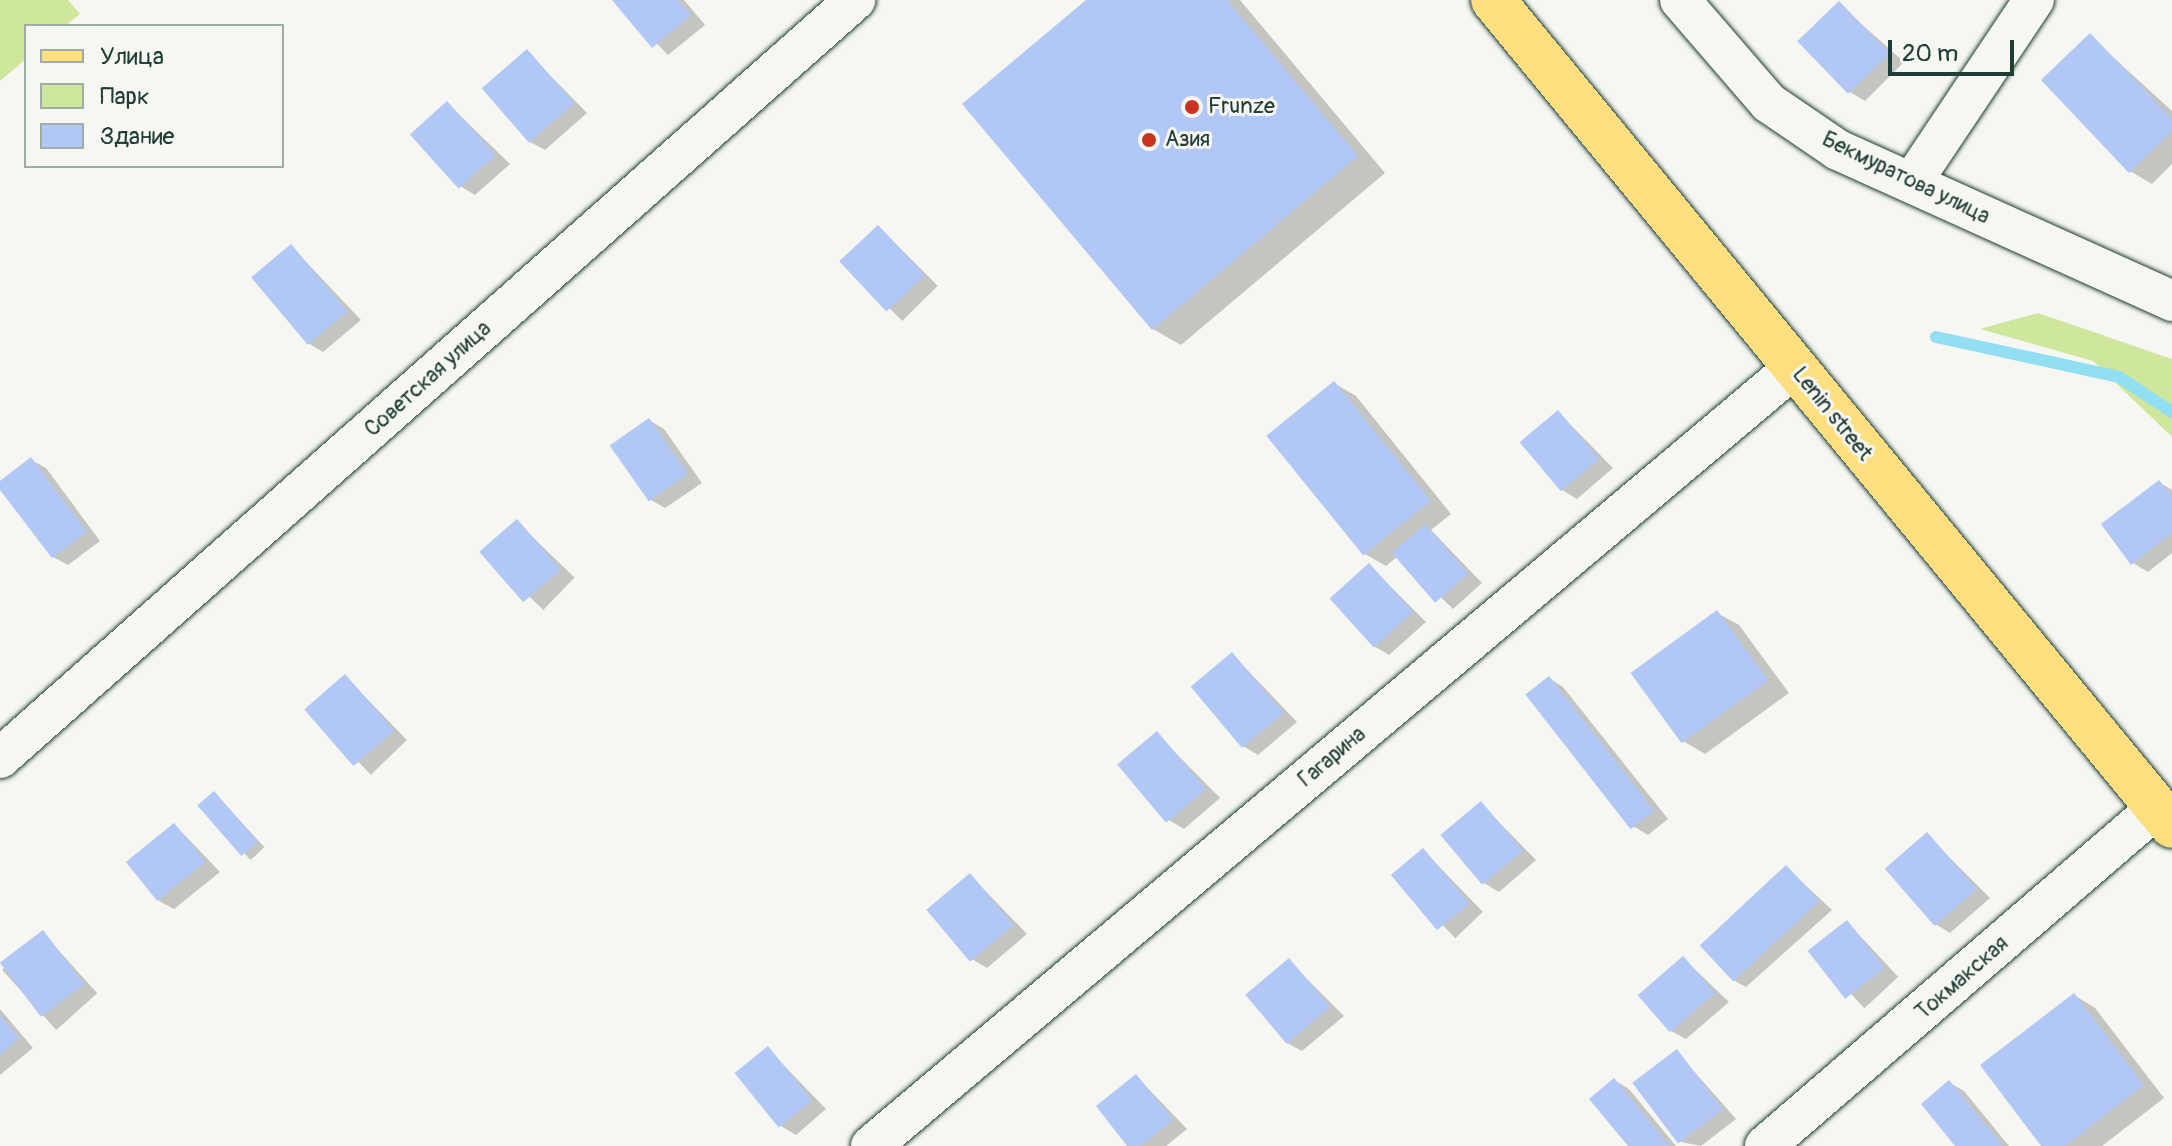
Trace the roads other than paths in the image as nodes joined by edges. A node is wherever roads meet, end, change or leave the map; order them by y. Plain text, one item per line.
1 (855, 0) edge
2 (1493, 0) edge
3 (1680, 0) edge
4 (2034, 0) edge
5 (1912, 182) junction
6 (2172, 301) edge
7 (1794, 368) junction
8 (0, 758) edge
9 (2164, 817) edge
10 (871, 1146) edge
11 (1765, 1146) edge

1 - 8 street, Советская улица
2 - 7 main road, Lenin street
3 - 5 street, Бекмуратова улица
4 - 5 street
5 - 6 street, Бекмуратова улица
7 - 9 main road, Lenin street
7 - 10 street, Гагарина
9 - 11 street, Токмакская

